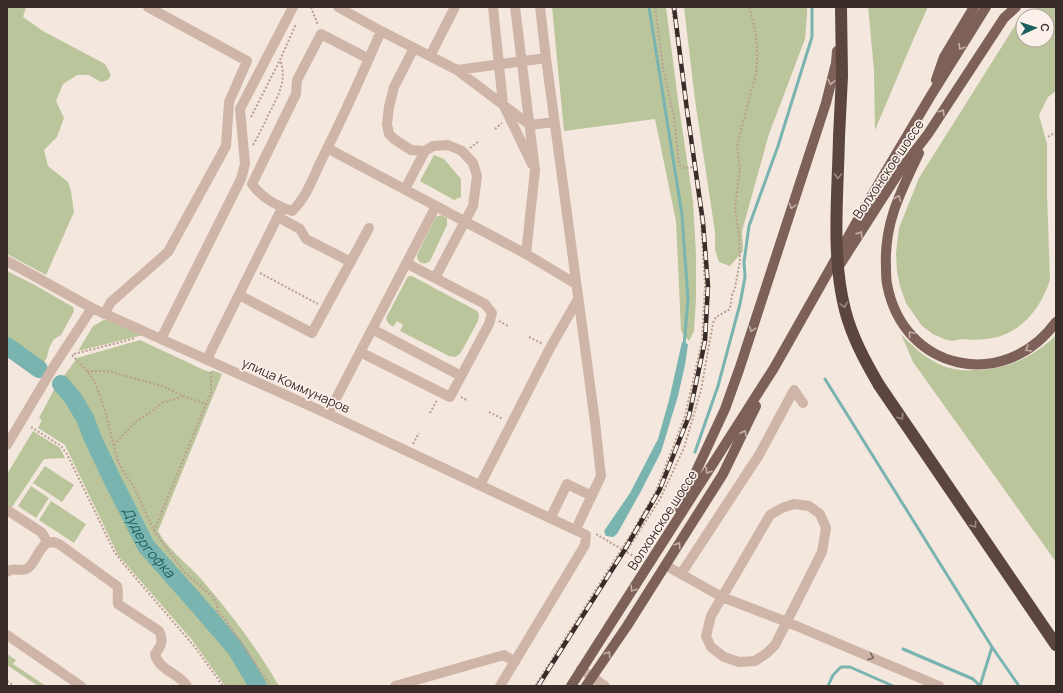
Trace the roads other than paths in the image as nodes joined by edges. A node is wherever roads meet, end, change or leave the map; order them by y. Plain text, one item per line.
1 (148, 7) edge
2 (293, 7) edge
3 (338, 7) edge
4 (455, 7) edge
5 (493, 7) edge
6 (514, 7) edge
7 (540, 7) edge
8 (1016, 7) edge
9 (972, 9) edge
10 (841, 11) edge
11 (984, 11) edge
12 (381, 32) junction
13 (414, 48) junction
14 (430, 56) junction
15 (546, 58) junction
16 (369, 59) junction
17 (522, 61) junction
18 (499, 64) junction
19 (457, 70) junction
20 (930, 97) junction
21 (503, 104) junction
22 (554, 122) junction
23 (530, 125) junction
24 (928, 134) junction
25 (328, 148) junction
26 (424, 150) junction
27 (535, 170) junction
28 (241, 179) junction
29 (252, 184) junction
30 (405, 189) junction
31 (436, 206) junction
32 (280, 212) junction
33 (465, 221) junction
34 (369, 228) dead end
35 (526, 254) junction
36 (7, 261) edge
37 (351, 262) junction
38 (406, 263) junction
39 (435, 278) junction
40 (576, 284) junction
41 (239, 295) junction
42 (578, 299) junction
43 (92, 308) junction
44 (104, 314) junction
45 (1056, 322) edge
46 (372, 329) junction
47 (161, 339) junction
48 (785, 349) junction
49 (360, 352) junction
50 (209, 363) junction
51 (774, 368) junction
52 (462, 376) junction
53 (803, 403) dead end
54 (328, 414) junction
55 (7, 445) edge
56 (480, 485) junction
57 (592, 496) junction
58 (7, 510) edge
59 (550, 517) junction
60 (576, 529) junction
61 (48, 543) junction
62 (654, 556) junction
63 (665, 565) junction
64 (7, 572) edge
65 (681, 574) junction
66 (722, 597) junction
67 (787, 622) junction
68 (7, 635) edge
69 (1056, 645) edge
70 (515, 662) junction
71 (581, 670) junction
72 (592, 677) junction
73 (81, 686) edge
74 (187, 686) edge
75 (395, 686) edge
76 (500, 686) edge
77 (570, 686) edge
78 (586, 686) edge
79 (605, 686) edge
80 (939, 686) edge

1 - 44 street
2 - 28 street
3 - 12 street
4 - 14 street
5 - 18 street
6 - 17 street
7 - 15 street
24 -> 8 main road, Волхонское шоссе
9 - 20 main road
10 -> 62 main road
10 -> 69 highway, bridge
11 -> 20 main road
12 - 13 street
12 - 16 street
13 - 14 street
13 - 26 street
14 - 19 street
15 - 17 street
15 - 22 street
16 - 25 street
16 - 29 street
17 - 18 street
17 - 23 street
18 - 19 street
18 - 21 street
19 - 21 street
20 - 48 main road, Волхонское шоссе
21 - 23 street
21 - 27 street
22 - 23 street
22 - 40 street
23 - 27 street
45 -> 24 main road
48 -> 24 main road, Волхонское шоссе
25 - 30 street
25 - 32 street
26 - 30 street
26 - 33 street
27 - 35 street
28 - 29 street
28 - 47 street
29 - 32 street
30 - 31 street
31 - 33 street
31 - 38 street
32 - 37 street
32 - 41 street
33 - 35 street
33 - 39 street
34 - 37 street
35 - 40 street
36 - 43 street, улица Коммунаров
37 - 41 street
38 - 39 street
38 - 46 street
39 - 52 street
40 - 42 street
41 - 50 street
42 - 56 street
42 - 57 street
43 - 44 street, улица Коммунаров
43 - 55 street
44 - 47 street, улица Коммунаров
46 - 49 street
46 - 52 street
47 - 50 street, улица Коммунаров
48 - 51 main road, Волхонское шоссе
49 - 52 street
49 - 54 street
50 - 54 street, улица Коммунаров
51 -> 62 main road, Волхонское шоссе
63 -> 51 main road, Волхонское шоссе
53 - 65 street
54 - 56 street, улица Коммунаров
56 - 59 street, улица Коммунаров
57 - 59 street
57 - 60 street
58 - 61 street
59 - 60 street, улица Коммунаров
60 - 70 street
61 - 64 street
61 - 74 street
62 - 63 main road
62 -> 71 main road, Волхонское шоссе
63 - 65 street
72 -> 63 main road, Волхонское шоссе
65 - 66 street
66 - 67 street
66 - 67 street
66 - 67 street
67 -> 80 street
68 - 73 street
70 - 75 street
70 - 76 street
71 - 72 street
71 - 77 main road, Волхонское шоссе
72 - 78 main road, Волхонское шоссе
72 - 79 street

